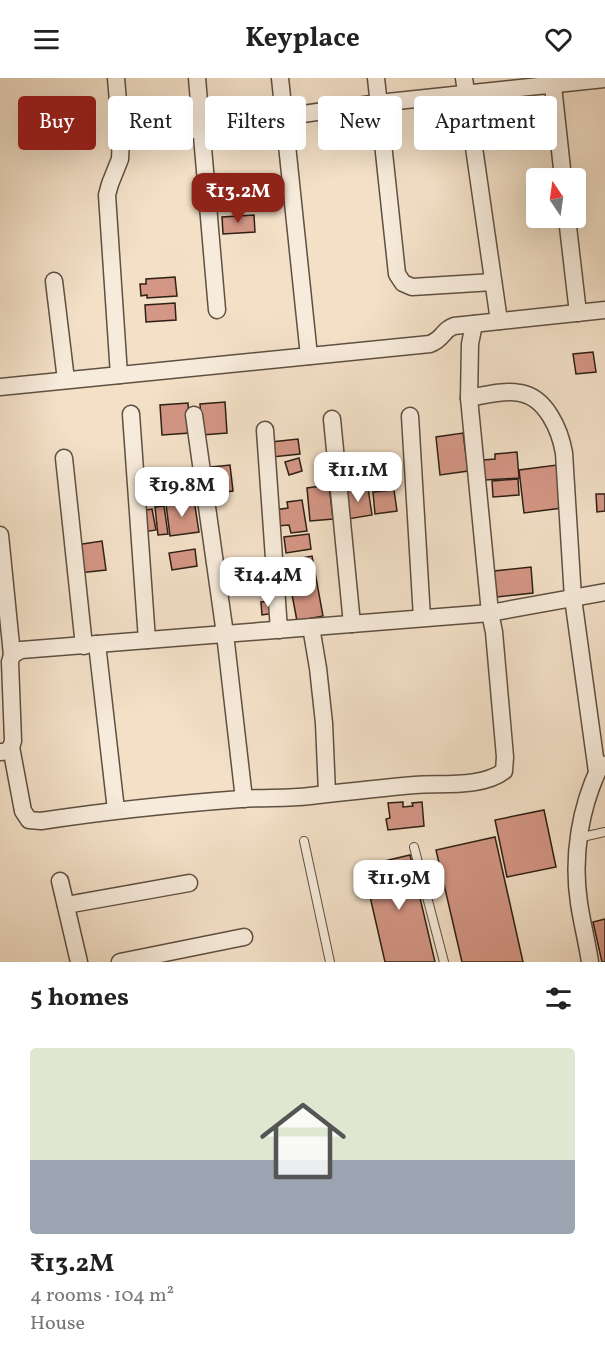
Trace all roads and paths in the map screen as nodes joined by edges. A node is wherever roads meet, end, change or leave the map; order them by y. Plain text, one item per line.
1 (116, 78) edge
2 (197, 78) edge
3 (280, 78) edge
4 (376, 78) edge
5 (605, 80) edge
6 (465, 86) edge
7 (553, 86) junction
8 (117, 96) edge
9 (282, 96) edge
10 (377, 96) edge
11 (402, 98) edge
12 (205, 128) edge
13 (201, 129) junction
14 (193, 130) edge
15 (120, 150) edge
16 (287, 150) edge
17 (383, 150) edge
18 (562, 168) edge
19 (568, 228) edge
20 (54, 281) dead end
21 (493, 282) junction
22 (217, 310) dead end
23 (605, 310) edge
24 (578, 313) junction
25 (499, 321) junction
26 (474, 324) junction
27 (309, 356) junction
28 (119, 375) junction
29 (66, 380) junction
30 (0, 387) edge
31 (469, 398) junction
32 (131, 414) dead end
33 (194, 415) dead end
34 (410, 416) dead end
35 (332, 419) dead end
36 (265, 430) dead end
37 (64, 458) dead end
38 (0, 535) edge
39 (605, 592) edge
40 (573, 598) junction
41 (490, 613) junction
42 (422, 618) junction
43 (352, 624) junction
44 (310, 627) junction
45 (279, 630) junction
46 (225, 634) junction
47 (147, 640) junction
48 (91, 645) junction
49 (12, 655) junction
50 (6, 750) edge
51 (605, 756) edge
52 (597, 772) junction
53 (327, 793) junction
54 (244, 799) junction
55 (116, 810) junction
56 (605, 831) edge
57 (578, 838) junction
58 (304, 841) dead end
59 (414, 847) dead end
60 (60, 881) dead end
61 (189, 883) dead end
62 (66, 905) junction
63 (244, 938) dead end
64 (79, 962) edge
65 (120, 962) edge
66 (330, 962) edge
67 (444, 962) edge
68 (590, 962) edge

1 - 8 street
2 - 13 street
3 - 9 street
4 - 10 street
5 - 7 street
6 - 7 street
6 - 11 street
6 - 21 street
7 - 18 street
12 - 13 street
13 - 14 street
13 - 22 street
15 - 28 street
16 - 27 street
17 - 21 street
19 - 24 street
20 - 29 street
21 - 25 street
23 - 24 street
24 - 25 street
25 - 26 street
26 - 27 street
26 - 31 street
27 - 28 street
28 - 29 street
29 - 30 street
31 - 40 street
31 - 41 street
32 - 47 street
33 - 46 street
34 - 42 street
35 - 43 street
36 - 45 street
37 - 48 street
38 - 49 street
39 - 40 street
40 - 41 street
40 - 52 street
41 - 42 street
41 - 53 street
42 - 43 street
43 - 44 street
44 - 45 street
44 - 53 street
45 - 46 street
46 - 47 street
46 - 54 street
47 - 48 street
48 - 49 street
48 - 55 street
49 - 50 street
50 - 55 street
51 - 52 street
52 - 57 street
53 - 54 street
54 - 55 street
56 - 57 lane
57 - 68 street
58 - 66 lane
59 - 67 lane
60 - 62 street
61 - 62 street
62 - 64 street
63 - 65 street

